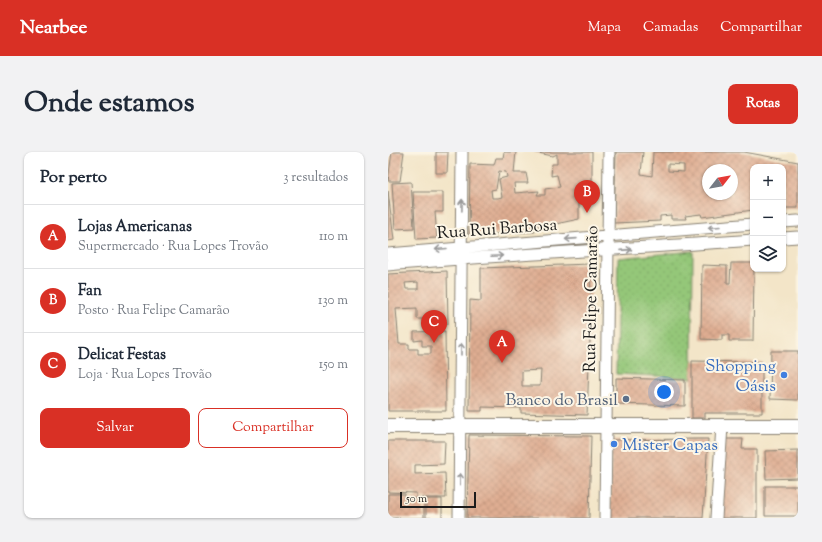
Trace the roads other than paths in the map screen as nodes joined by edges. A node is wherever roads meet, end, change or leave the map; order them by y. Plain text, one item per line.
1 (462, 152) edge
2 (609, 152) edge
3 (798, 221) edge
4 (786, 222) edge
5 (750, 224) edge
6 (740, 225) junction
7 (609, 237) junction
8 (798, 237) edge
9 (786, 238) edge
10 (750, 240) edge
11 (741, 241) junction
12 (609, 251) junction
13 (461, 253) junction
14 (388, 254) edge
15 (388, 265) edge
16 (461, 425) junction
17 (605, 425) junction
18 (388, 426) edge
19 (722, 426) junction
20 (798, 426) edge
21 (459, 518) edge
22 (604, 518) edge
23 (716, 518) edge

13 -> 1 street
2 - 7 street, Rua Felipe Camarão
3 - 4 street
5 - 6 street, Rua Rui Barbosa
6 -> 7 street, Rua Rui Barbosa
6 - 11 street
7 - 12 street, Rua Felipe Camarão
7 -> 13 street, Rua Rui Barbosa
8 - 9 street
10 - 11 street, Rua Rui Barbosa
12 -> 11 street, Rua Rui Barbosa
13 -> 12 street, Rua Rui Barbosa
12 - 17 street, Rua Felipe Camarão
13 -> 14 street, Rua Rui Barbosa
13 - 15 street, Rua Rui Barbosa
16 -> 13 street
16 - 17 main road
16 - 18 main road
21 -> 16 street
17 - 19 main road
17 - 22 street, Rua Felipe Camarão
19 - 20 main road
19 - 23 street

